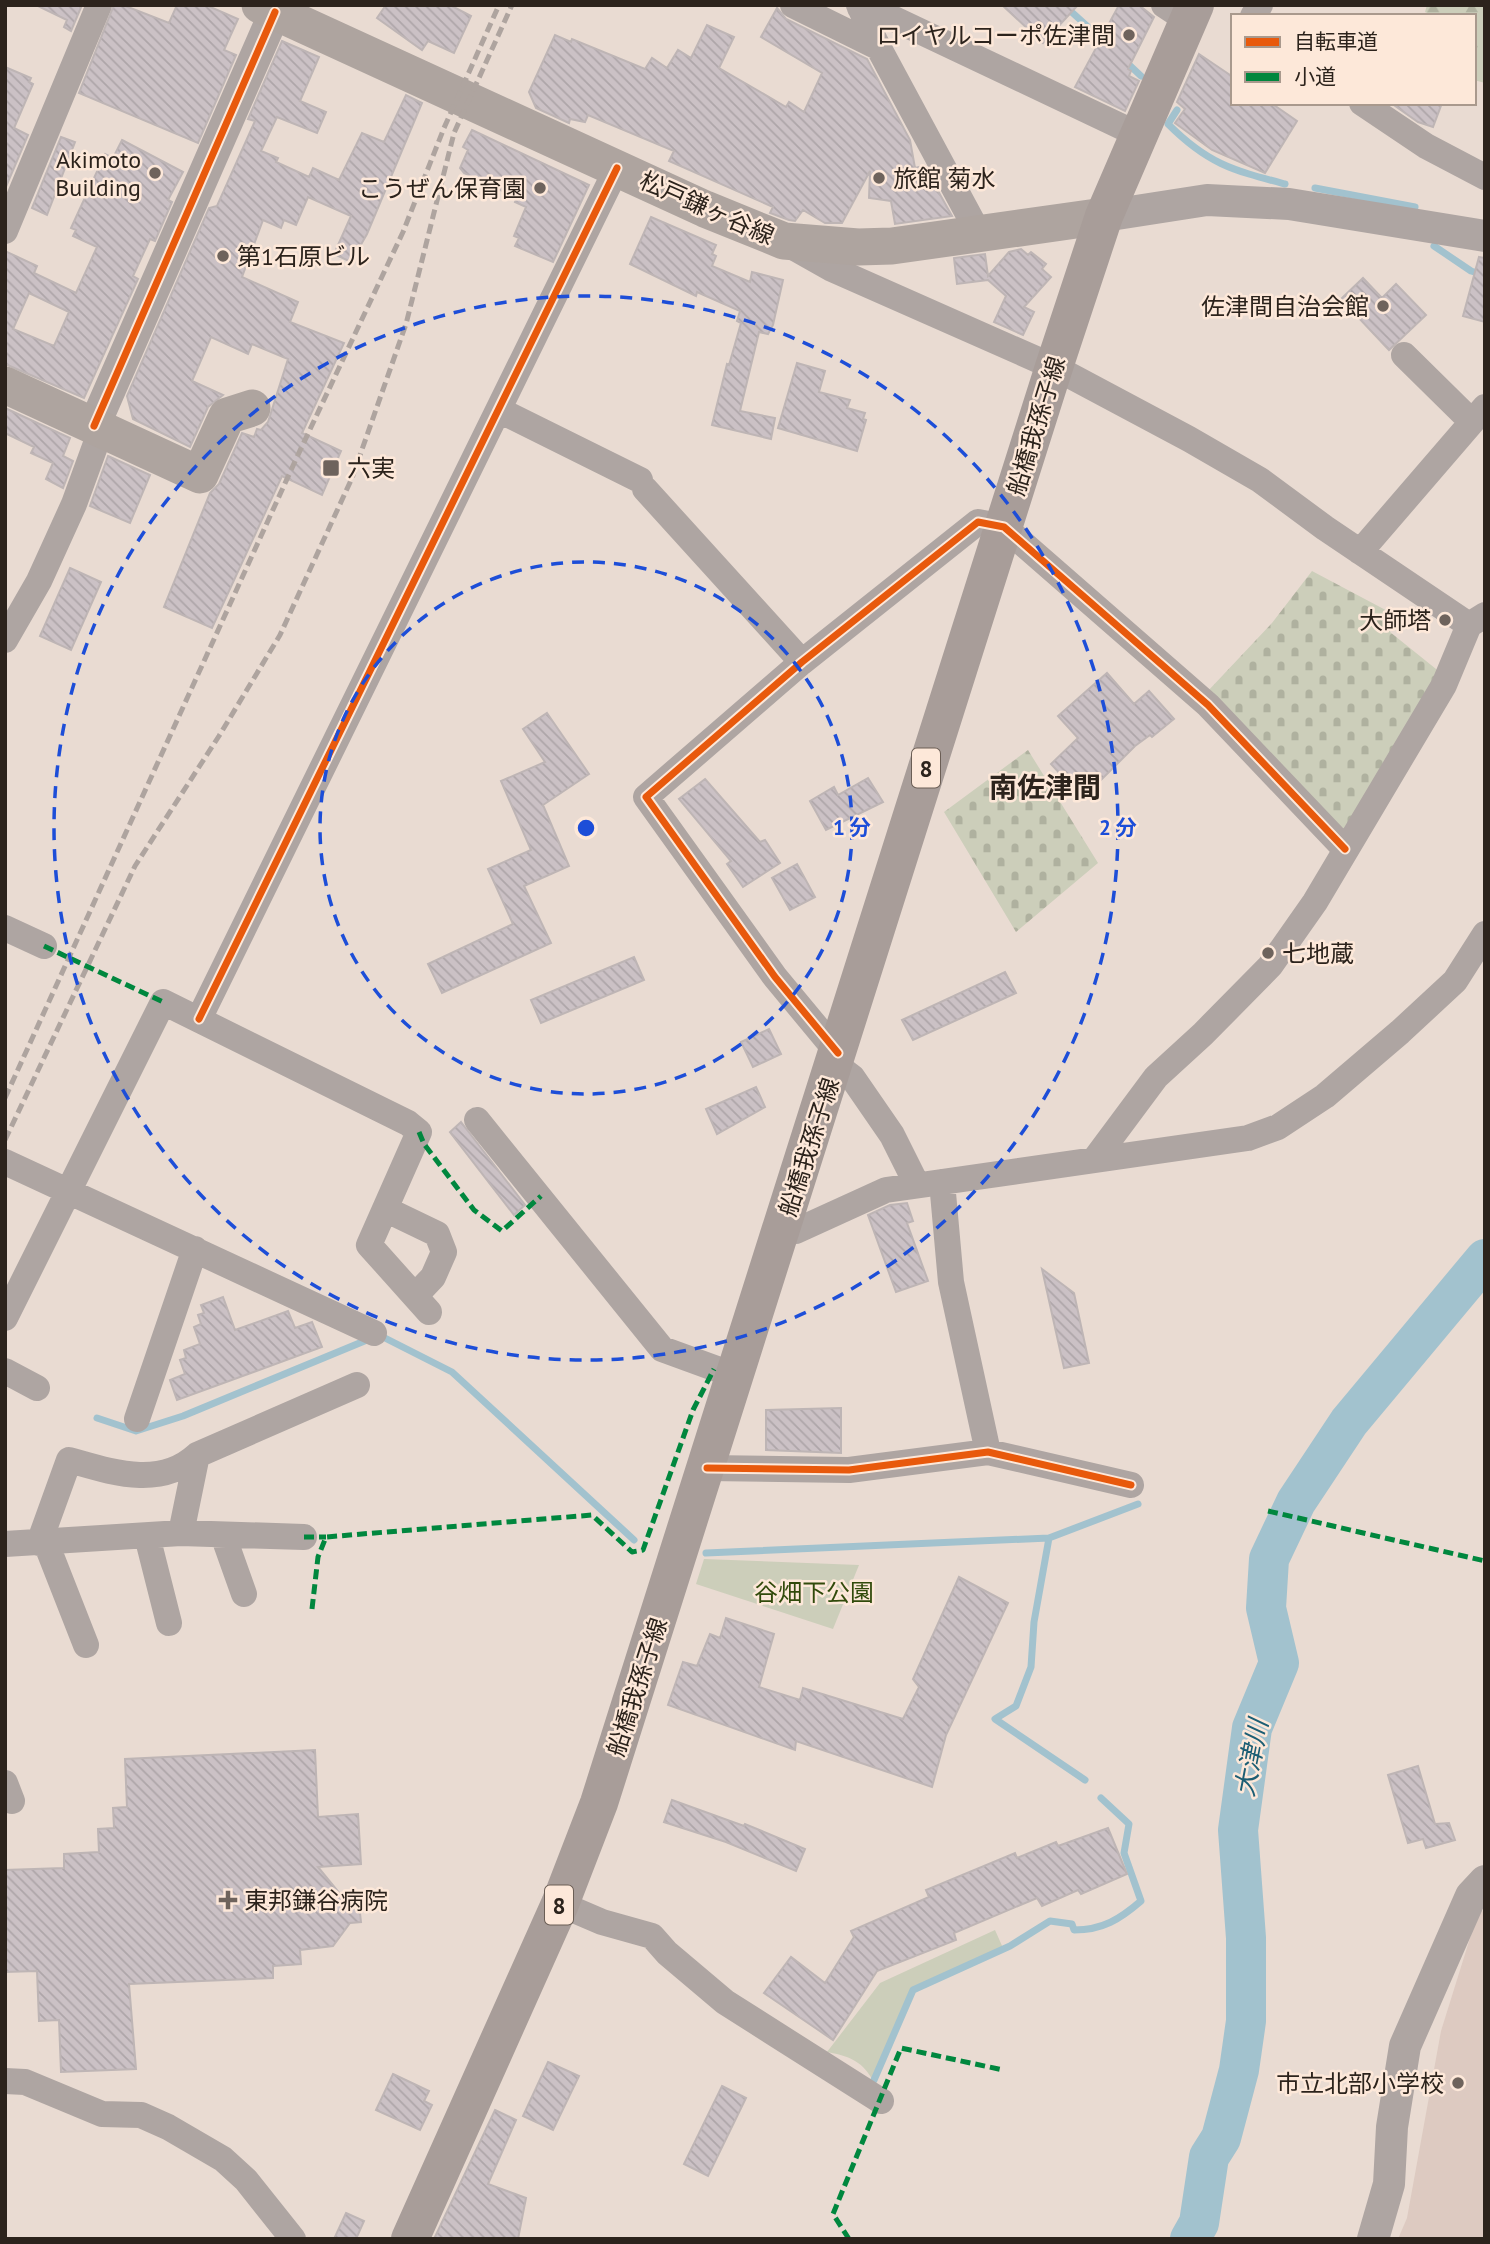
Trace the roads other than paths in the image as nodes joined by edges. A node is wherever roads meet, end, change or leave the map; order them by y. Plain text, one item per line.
1 (99, 5) edge
2 (793, 5) edge
3 (860, 6) edge
4 (267, 9) edge
5 (1182, 11) edge
6 (878, 47) junction
7 (1365, 105) edge
8 (1139, 135) junction
9 (617, 168) junction
10 (1485, 177) edge
11 (1104, 216) junction
12 (5, 231) edge
13 (979, 234) junction
14 (1485, 236) edge
15 (784, 241) junction
16 (1404, 355) dead end
17 (1054, 367) junction
18 (5, 385) edge
19 (252, 408) dead end
20 (499, 410) junction
21 (1478, 414) edge
22 (97, 428) junction
23 (1004, 527) junction
24 (1360, 552) junction
25 (1477, 620) edge
26 (6, 638) edge
27 (802, 662) junction
28 (1345, 849) junction
29 (5, 928) edge
30 (1485, 934) edge
31 (44, 946) dead end
32 (199, 1019) junction
33 (837, 1058) junction
34 (477, 1120) dead end
35 (1095, 1159) junction
36 (5, 1162) edge
37 (930, 1184) junction
38 (70, 1191) junction
39 (385, 1209) junction
40 (783, 1228) junction
41 (195, 1249) junction
42 (5, 1318) edge
43 (374, 1333) dead end
44 (5, 1371) edge
45 (736, 1376) junction
46 (357, 1385) dead end
47 (37, 1388) dead end
48 (137, 1419) dead end
49 (988, 1451) junction
50 (197, 1455) junction
51 (707, 1468) junction
52 (1131, 1485) dead end
53 (181, 1534) junction
54 (223, 1535) junction
55 (147, 1536) junction
56 (304, 1537) dead end
57 (42, 1543) junction
58 (5, 1544) edge
59 (243, 1594) dead end
60 (169, 1623) dead end
61 (86, 1645) dead end
62 (1485, 1881) edge
63 (560, 1904) junction
64 (5, 2081) edge
65 (881, 2101) dead end
66 (293, 2239) edge
67 (410, 2239) edge
68 (1373, 2239) edge

1 - 12 street
2 - 6 street
3 - 6 street
3 - 8 street
4 - 9 main road, 松戸鎌ヶ谷線
4 - 22 street
5 - 8 main road, 船橋我孫子線 / 8
6 - 13 street
7 - 10 street
8 - 11 main road, 船橋我孫子線 / 8
9 - 15 main road, 松戸鎌ヶ谷線
9 - 20 street
11 - 13 main road, 松戸鎌ヶ谷線
11 - 14 street
11 - 17 main road, 船橋我孫子線 / 8
13 - 15 main road, 松戸鎌ヶ谷線
15 - 17 street
16 - 21 street
17 - 23 main road, 船橋我孫子線 / 8
17 - 24 street
18 - 22 main road
19 - 22 main road
20 - 27 street
20 - 32 street
21 - 24 street
22 - 26 street
23 - 27 street
23 - 28 street
23 - 33 main road, 船橋我孫子線 / 8
24 - 25 street
25 - 28 street
27 - 33 street
28 - 35 street
29 - 31 street
30 - 35 street
32 - 38 street
32 - 39 street
33 - 37 street
33 - 40 main road, 船橋我孫子線 / 8
34 - 45 street
35 - 37 street
36 - 38 street
37 - 40 street
37 - 49 street
38 - 41 street
38 - 42 street
39 - 39 street
40 - 45 main road, 船橋我孫子線 / 8
41 - 43 street
41 - 48 street
44 - 47 street
45 - 51 main road, 船橋我孫子線 / 8
46 - 50 street
49 - 51 street
49 - 52 street
50 - 53 street
50 - 57 street
51 - 63 main road, 船橋我孫子線 / 8
53 - 54 street
53 - 55 street
54 - 56 street
54 - 59 street
55 - 57 street
55 - 60 street
57 - 58 street
57 - 61 street
62 - 68 street
63 - 65 street
63 - 67 main road, 船橋我孫子線 / 8
64 - 66 street

